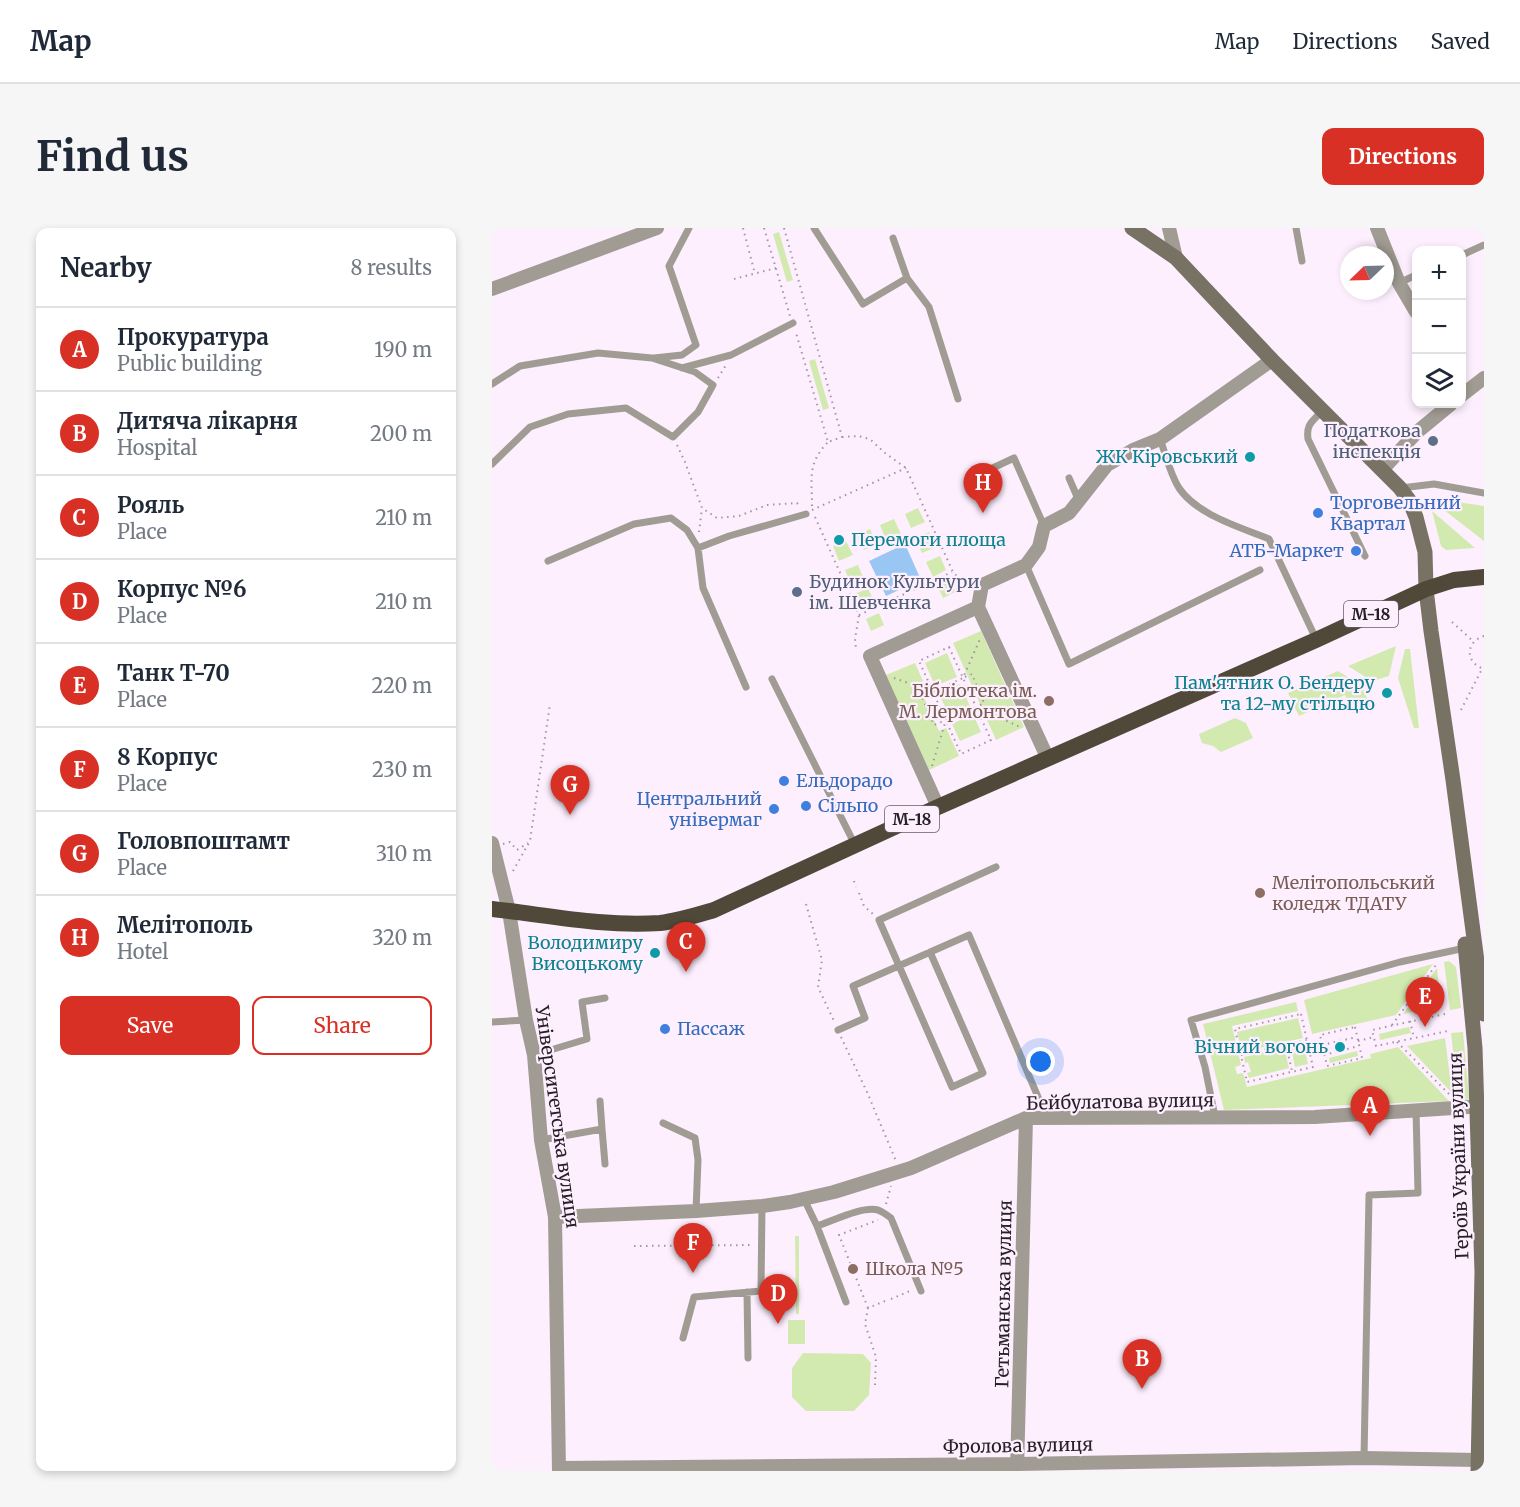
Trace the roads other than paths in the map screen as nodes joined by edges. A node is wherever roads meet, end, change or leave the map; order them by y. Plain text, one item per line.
1 (657, 228) edge
2 (689, 228) edge
3 (814, 228) edge
4 (1132, 228) edge
5 (1168, 228) edge
6 (1296, 228) edge
7 (1377, 228) edge
8 (892, 237) dead end
9 (1484, 245) edge
10 (1466, 253) edge
11 (1176, 258) junction
12 (1302, 261) dead end
13 (907, 278) junction
14 (1412, 278) edge
15 (1399, 283) junction
16 (492, 289) edge
17 (1412, 305) edge
18 (793, 323) dead end
19 (652, 358) junction
20 (1272, 360) junction
21 (681, 368) junction
22 (1484, 378) edge
23 (492, 384) edge
24 (1466, 389) edge
25 (958, 399) dead end
26 (1446, 408) edge
27 (1322, 411) junction
28 (1160, 440) junction
29 (492, 464) edge
30 (1382, 470) junction
31 (982, 473) dead end
32 (1070, 477) dead end
33 (1400, 488) junction
34 (1484, 493) edge
35 (1079, 501) junction
36 (809, 512) road end
37 (1044, 526) junction
38 (698, 548) junction
39 (1365, 556) dead end
40 (548, 561) dead end
41 (1026, 565) junction
42 (1260, 570) dead end
43 (1484, 577) edge
44 (1426, 589) junction
45 (978, 607) junction
46 (1316, 640) junction
47 (772, 679) dead end
48 (746, 687) dead end
49 (1048, 759) junction
50 (1453, 780) junction
51 (938, 807) junction
52 (492, 845) edge
53 (855, 846) junction
54 (996, 867) dead end
55 (492, 909) edge
56 (509, 911) junction
57 (1465, 948) junction
58 (930, 952) junction
59 (900, 965) junction
60 (605, 998) dead end
61 (1484, 1014) edge
62 (526, 1020) junction
63 (492, 1022) edge
64 (838, 1030) road end
65 (534, 1055) junction
66 (600, 1101) dead end
67 (1481, 1106) edge
68 (1416, 1110) junction
69 (1215, 1117) junction
70 (1026, 1118) junction
71 (1047, 1118) junction
72 (663, 1123) dead end
73 (602, 1129) junction
74 (541, 1140) junction
75 (605, 1164) dead end
76 (804, 1199) junction
77 (762, 1206) junction
78 (696, 1211) junction
79 (555, 1217) junction
80 (817, 1227) junction
81 (921, 1291) dead end
82 (747, 1292) junction
83 (846, 1302) dead end
84 (683, 1338) dead end
85 (748, 1358) dead end
86 (1484, 1388) edge
87 (1364, 1458) junction
88 (1478, 1466) edge
89 (1018, 1468) edge
90 (559, 1470) edge

1 - 16 street
2 - 19 lane
3 - 13 lane
4 - 11 main road, Героїв України вулиця
5 - 11 street
6 - 12 lane
7 - 15 street
8 - 13 lane
9 - 10 lane
11 - 20 main road, Героїв України вулиця
13 - 25 lane
14 - 15 lane
15 - 17 street
18 - 21 lane
19 - 21 lane
19 - 23 lane
20 - 27 main road, Героїв України вулиця
20 - 28 street
21 - 29 lane
22 - 24 street
26 - 30 street
27 - 30 main road, Героїв України вулиця
27 - 39 lane
28 - 35 street
28 - 46 lane
30 - 33 main road, Героїв України вулиця
31 - 37 lane
32 - 35 lane
33 - 34 lane
33 - 44 main road, Героїв України вулиця
35 - 37 street
36 - 38 lane
37 - 41 street
38 - 40 lane
38 - 48 lane
41 - 42 lane
41 - 45 street
43 - 44 highway, М-18
44 - 46 highway, М-18
44 - 50 main road, Героїв України вулиця
45 - 49 street
45 - 51 street
46 - 49 highway, М-18
47 - 53 lane
49 - 51 highway, М-18
50 - 57 main road, Героїв України вулиця
50 - 61 main road, Героїв України вулиця
51 - 53 highway, М-18
52 - 56 street, Університетська вулиця
53 - 56 highway, М-18
54 - 59 lane
55 - 56 highway, М-18
56 - 62 street, Університетська вулиця
57 - 67 main road, Героїв України вулиця
57 - 69 lane
58 - 59 lane
58 - 59 lane
58 - 71 lane
59 - 64 lane
60 - 65 lane
62 - 63 lane
62 - 65 street, Університетська вулиця
65 - 74 street, Університетська вулиця
66 - 73 lane
67 - 68 street, Бейбулатова вулиця
67 - 88 main road, Героїв України вулиця
68 - 69 street, Бейбулатова вулиця
68 - 87 lane
69 - 71 street, Бейбулатова вулиця
70 - 71 street, Бейбулатова вулиця
70 - 76 street, Бейбулатова вулиця
70 - 89 street, Гетьманська вулиця
72 - 78 lane
73 - 74 lane
73 - 75 lane
74 - 79 street, Університетська вулиця
76 - 77 street, Бейбулатова вулиця
76 - 80 lane
77 - 78 street, Бейбулатова вулиця
77 - 82 lane
78 - 79 street, Бейбулатова вулиця
79 - 90 street, Університетська вулиця
80 - 81 lane
80 - 83 lane
82 - 84 lane
82 - 85 lane
86 - 88 main road
87 - 88 street, Фролова вулиця
87 - 89 street, Фролова вулиця
89 - 90 street, Фролова вулиця

